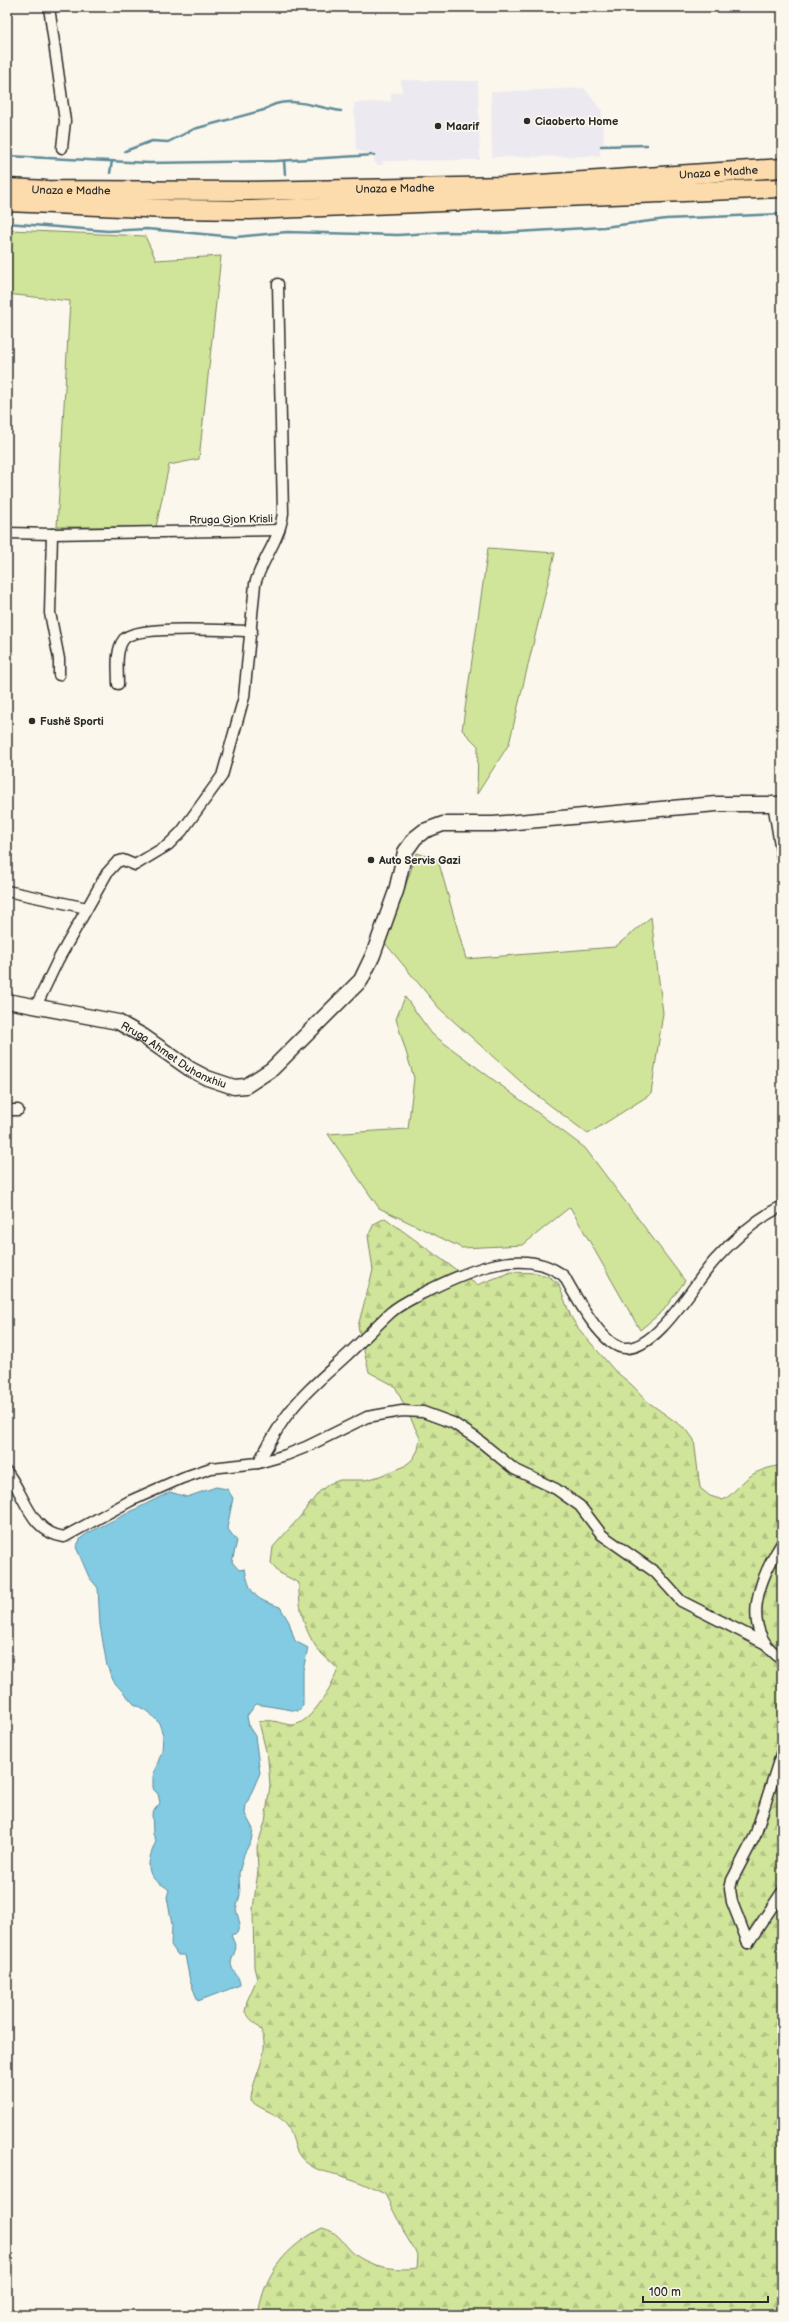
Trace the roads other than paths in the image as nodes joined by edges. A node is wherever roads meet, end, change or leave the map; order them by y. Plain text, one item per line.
1 (49, 7) edge
2 (62, 148) dead end
3 (782, 168) edge
4 (7, 188) edge
5 (782, 188) edge
6 (7, 202) edge
7 (278, 284) dead end
8 (279, 530) junction
9 (7, 533) edge
10 (52, 534) junction
11 (252, 632) junction
12 (59, 675) dead end
13 (118, 684) dead end
14 (778, 803) edge
15 (782, 857) edge
16 (7, 892) edge
17 (87, 908) junction
18 (7, 1000) edge
19 (36, 1006) junction
20 (7, 1110) edge
21 (18, 1110) dead end
22 (782, 1206) edge
23 (258, 1463) junction
24 (7, 1472) edge
25 (782, 1544) edge
26 (764, 1643) junction
27 (782, 1659) edge
28 (782, 1751) edge
29 (782, 1892) edge

1 - 2 street
3 - 4 highway, Unaza e Madhe
5 - 6 highway, Unaza e Madhe
7 - 8 street, Rruga Gjon Krisli
8 - 10 street, Rruga Gjon Krisli
8 - 11 street
9 - 10 street, Rruga Gjon Krisli
10 - 12 street
11 - 13 street
11 - 17 street
14 - 15 street
14 - 19 street, Rruga Ahmet Duhanxhiu
16 - 17 street
17 - 19 street
18 - 19 street, Rruga Ahmet Duhanxhiu
20 - 21 street
22 - 23 street
23 - 24 street
23 - 26 street
25 - 26 street
26 - 27 street
28 - 29 street

